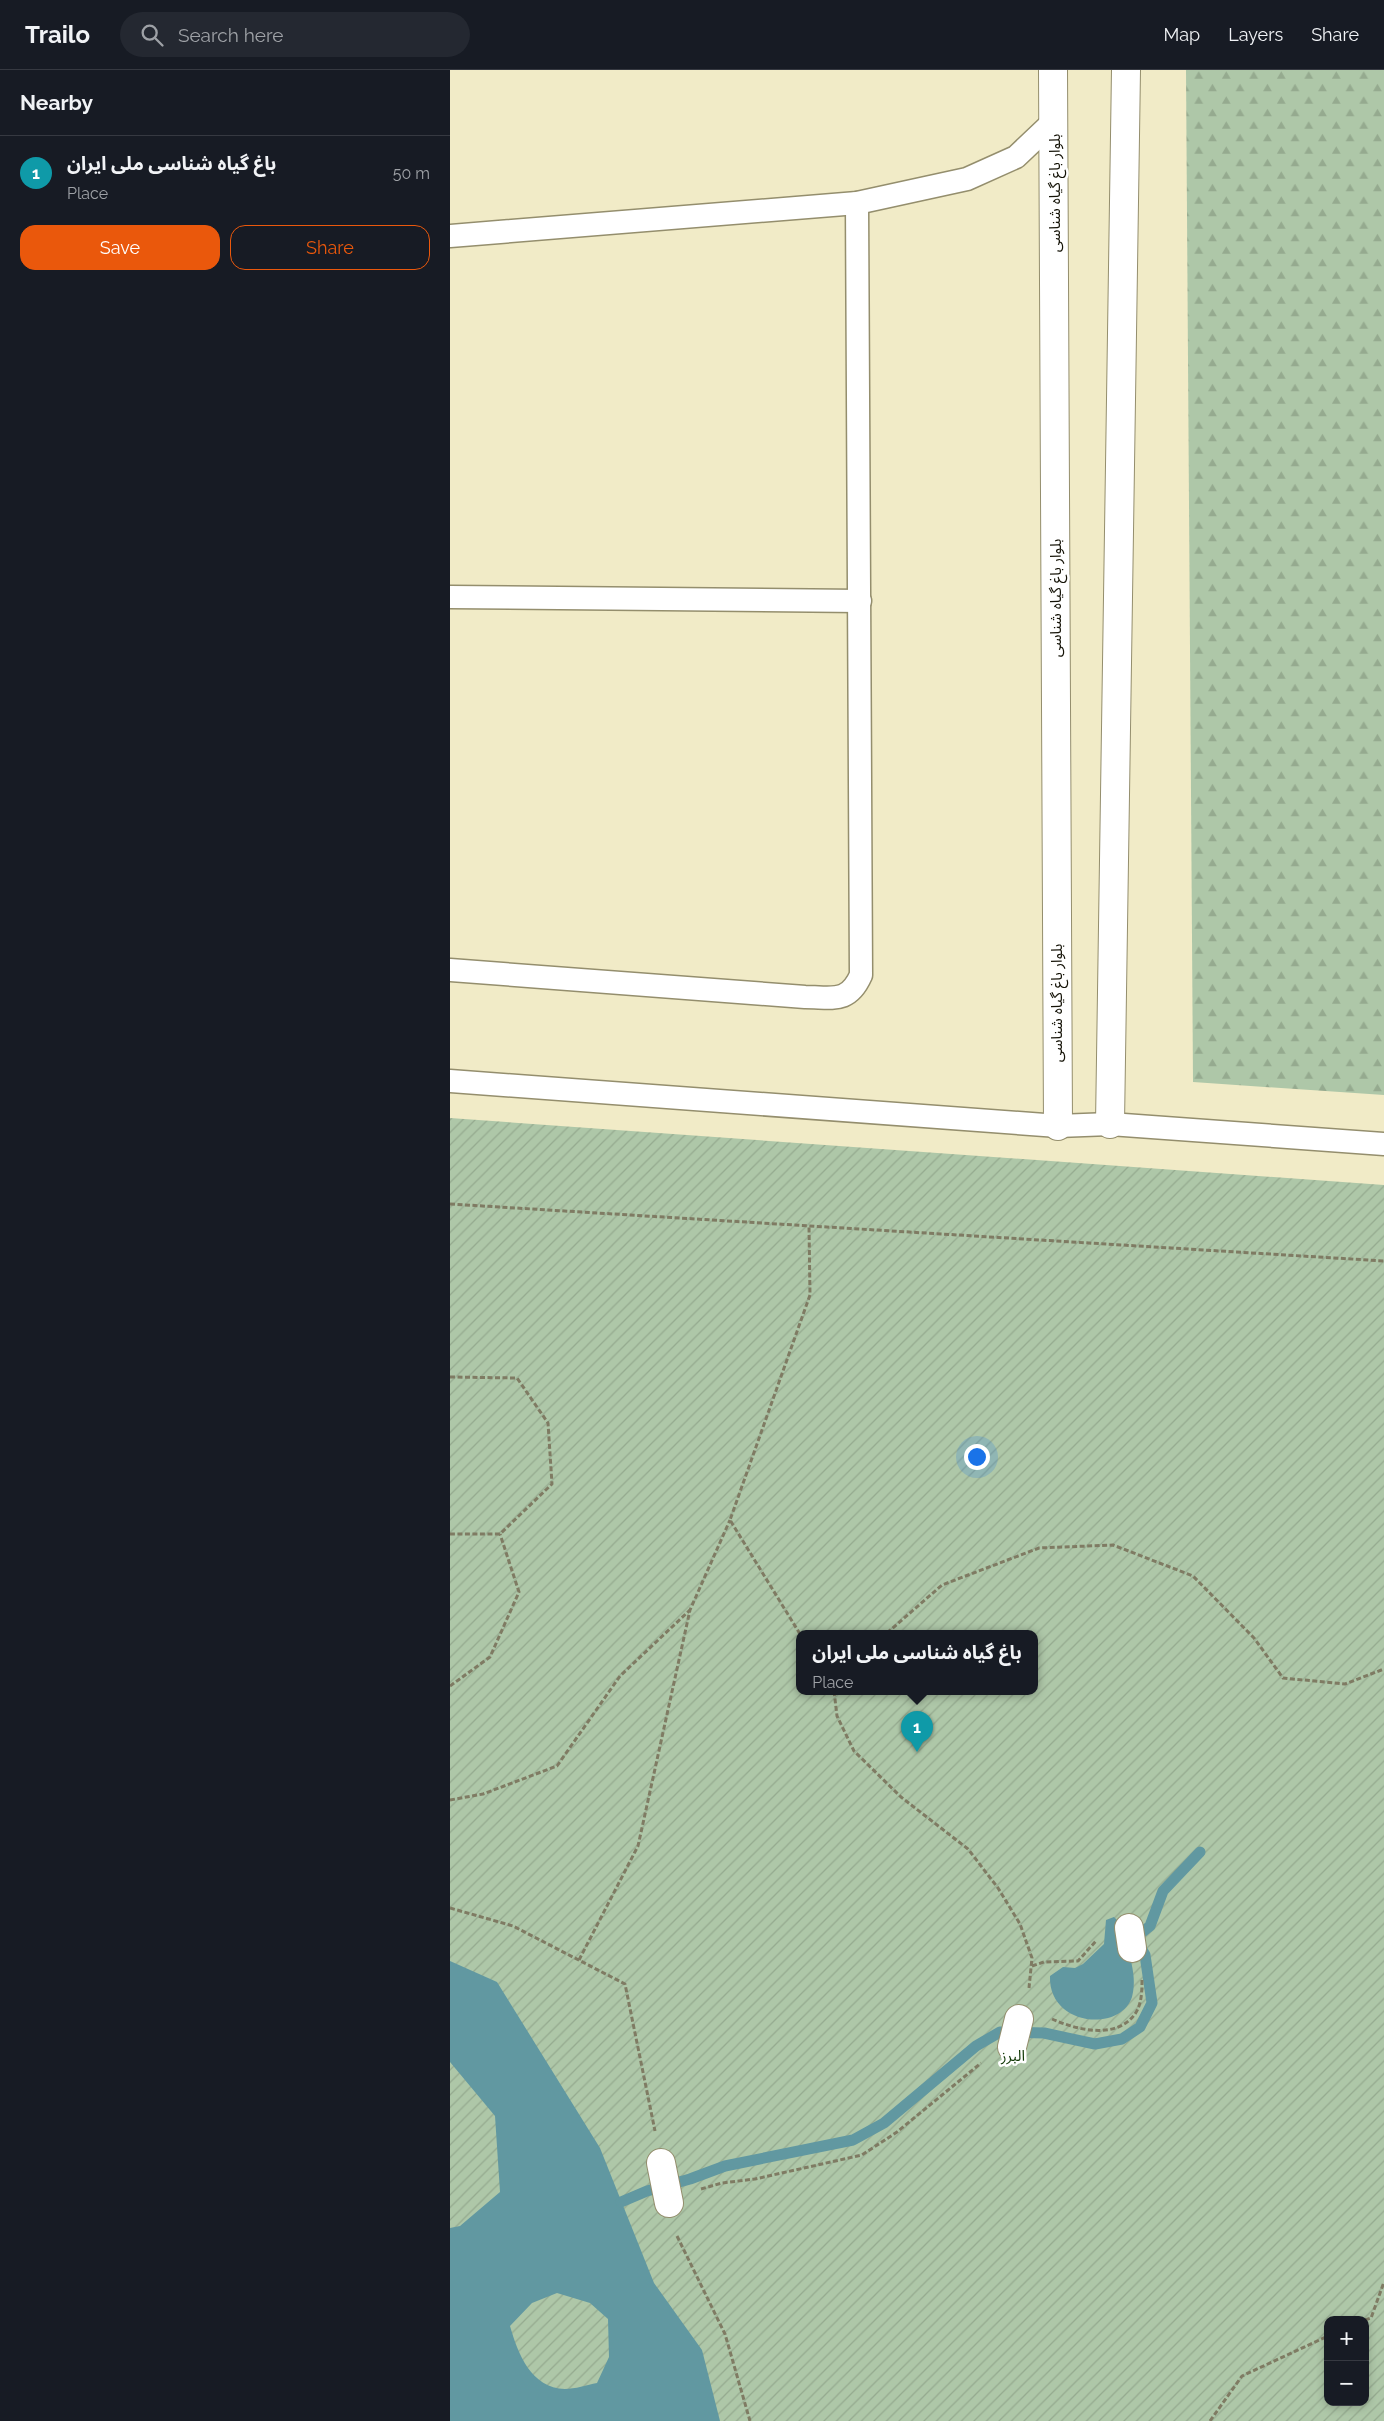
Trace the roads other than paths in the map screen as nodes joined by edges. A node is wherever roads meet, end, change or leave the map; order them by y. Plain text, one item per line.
1 (1053, 70) edge
2 (1126, 70) edge
3 (1055, 120) junction
4 (857, 203) junction
5 (450, 236) edge
6 (450, 596) edge
7 (860, 601) junction
8 (450, 970) edge
9 (450, 1081) edge
10 (1110, 1124) junction
11 (1058, 1126) junction
12 (1384, 1144) edge
13 (1020, 2014) road end
14 (1012, 2047) road end
15 (661, 2163) road end
16 (669, 2203) road end

1 - 3 street, بلوار باغ گیاه شناسی
2 - 10 street
3 - 4 lane
3 - 11 street, بلوار باغ گیاه شناسی
4 - 5 lane
4 - 7 lane
6 - 7 lane
7 - 8 lane
9 - 11 lane
10 - 11 lane
10 - 12 lane
13 - 14 street
15 - 16 street

